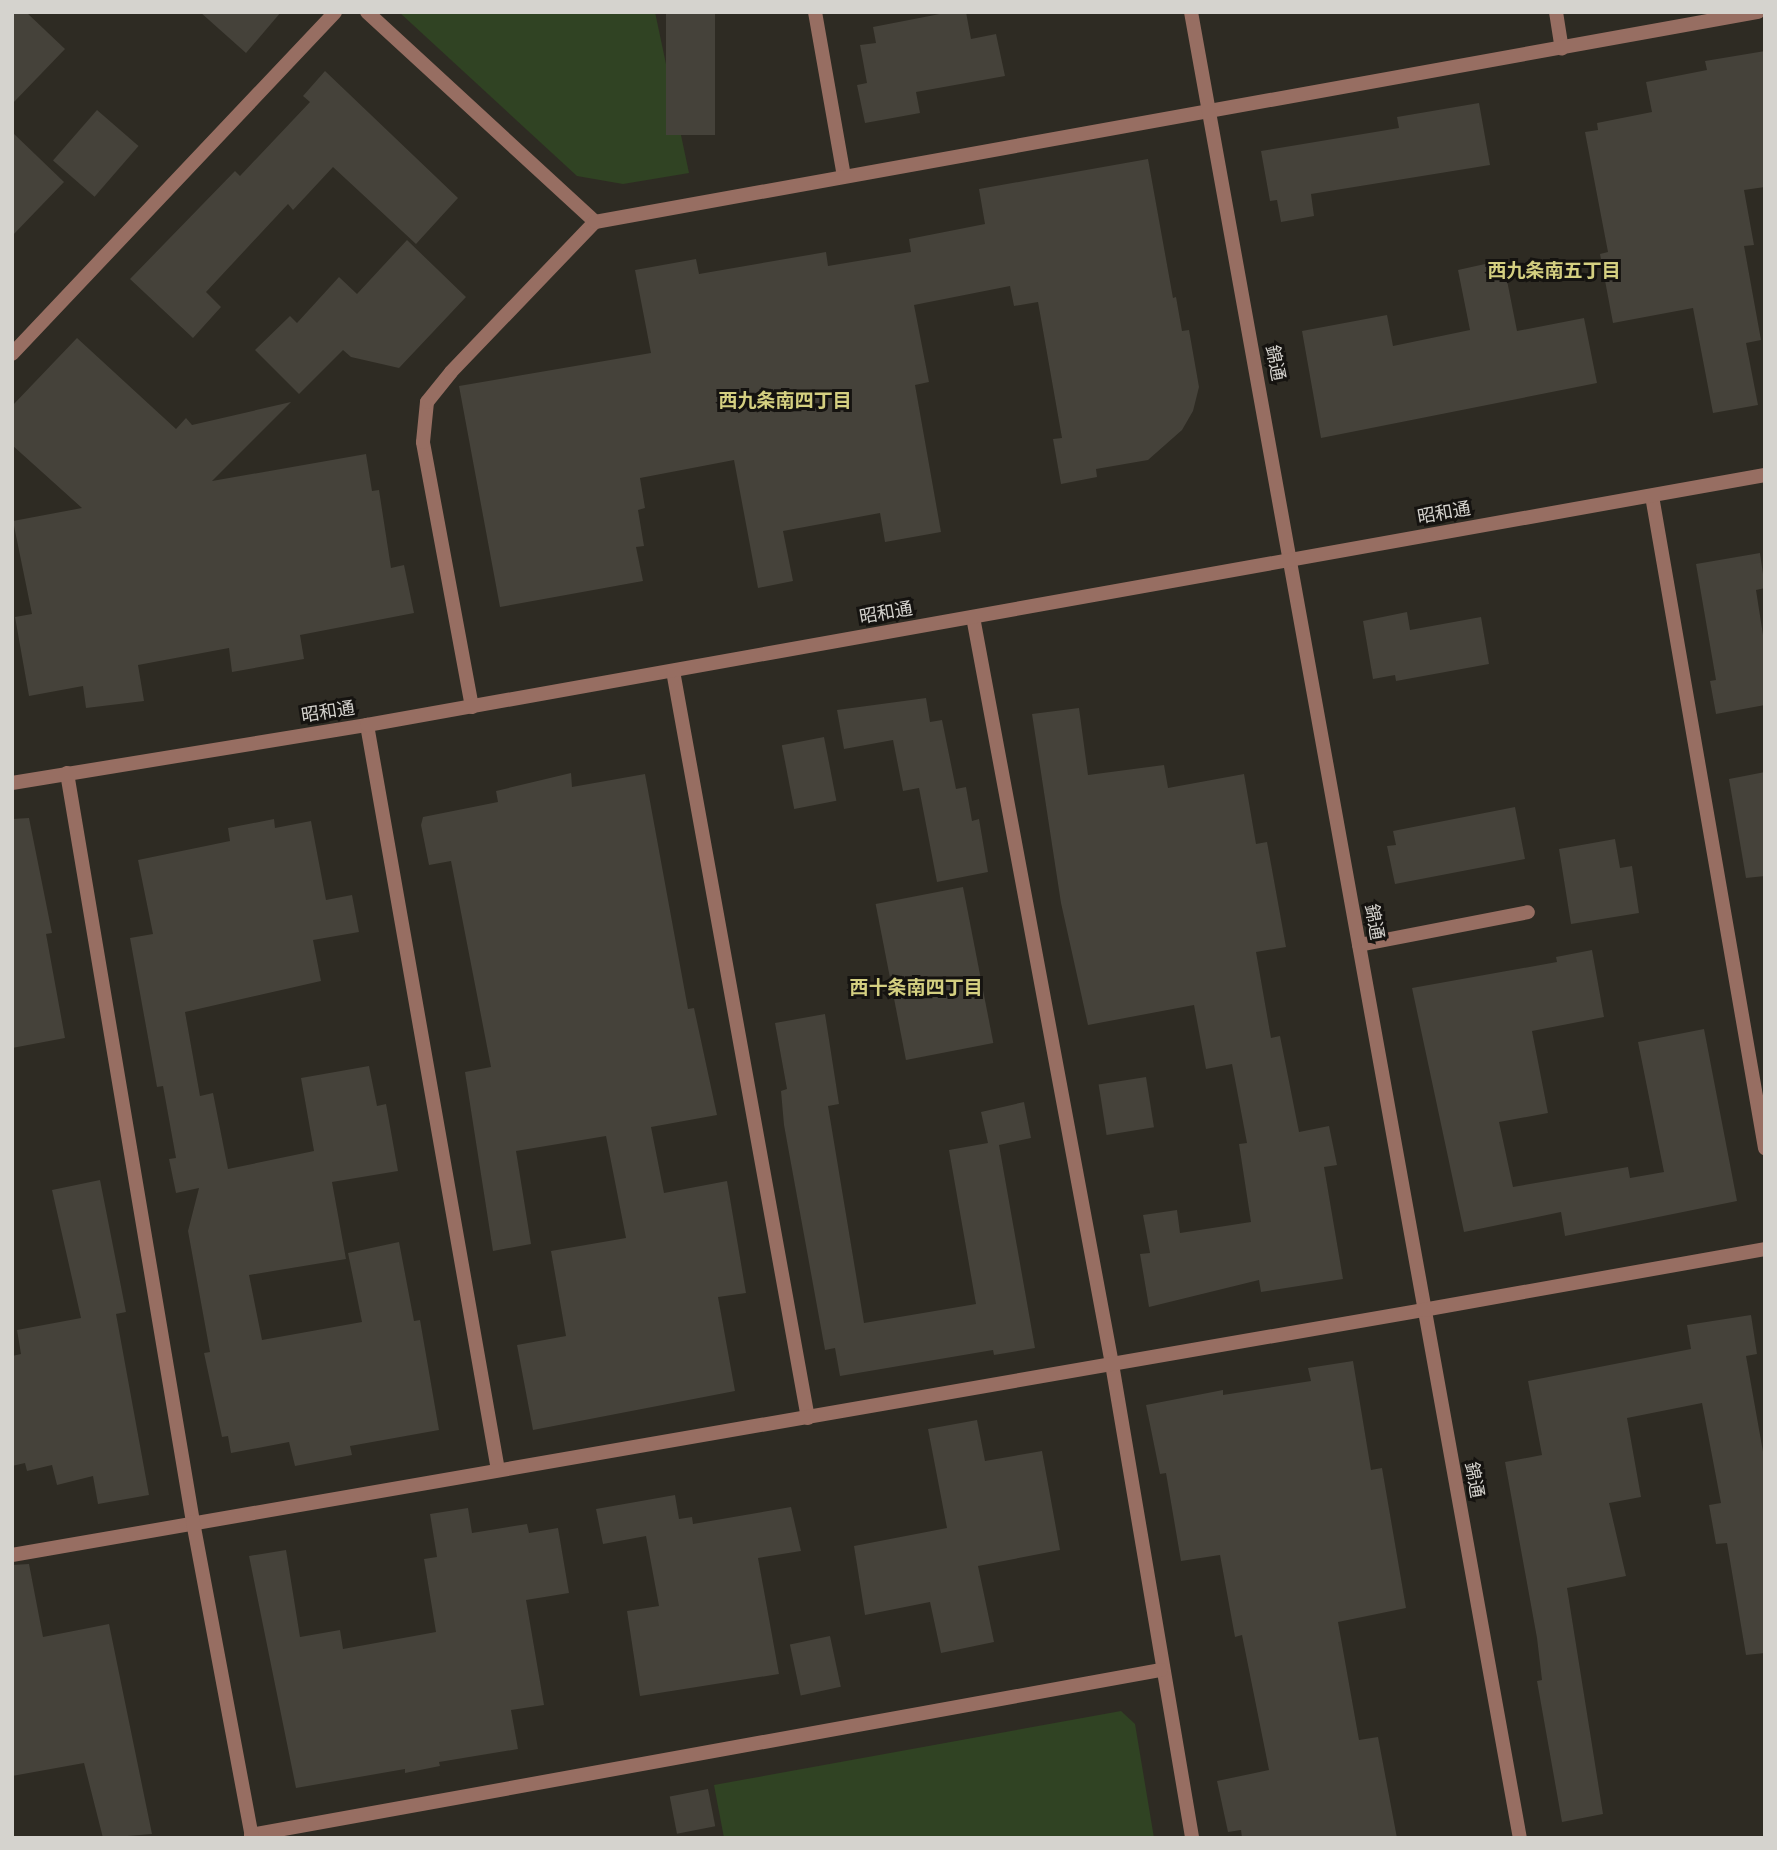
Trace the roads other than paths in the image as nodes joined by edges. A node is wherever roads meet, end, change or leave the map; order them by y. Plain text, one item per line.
1 (335, 12) edge
2 (367, 12) edge
3 (815, 12) edge
4 (1191, 12) edge
5 (1556, 12) edge
6 (1758, 12) edge
7 (1562, 48) junction
8 (1209, 114) junction
9 (844, 176) junction
10 (595, 222) junction
11 (12, 354) edge
12 (1765, 475) edge
13 (1652, 496) junction
14 (1291, 560) junction
15 (973, 617) junction
16 (673, 671) junction
17 (472, 707) junction
18 (367, 725) junction
19 (67, 774) junction
20 (12, 783) edge
21 (1528, 912) dead end
22 (1359, 945) junction
23 (1765, 1148) edge
24 (1765, 1249) edge
25 (1423, 1310) junction
26 (1112, 1363) junction
27 (808, 1418) junction
28 (498, 1469) junction
29 (193, 1522) junction
30 (12, 1555) edge
31 (1161, 1670) junction
32 (252, 1836) edge
33 (1192, 1838) edge
34 (1520, 1838) edge

1 - 11 street
2 - 10 street
3 - 9 street
4 - 8 street, 錦通
5 - 7 street
6 - 7 street
7 - 8 street
8 - 9 street
8 - 14 street, 錦通
9 - 10 street
10 - 17 street
12 - 13 street, 昭和通
13 - 14 street, 昭和通
13 - 23 street
14 - 15 street, 昭和通
14 - 22 street, 錦通
15 - 16 street, 昭和通
15 - 26 street
16 - 17 street, 昭和通
16 - 27 street
17 - 18 street, 昭和通
18 - 19 street, 昭和通
18 - 28 street
19 - 20 street, 昭和通
19 - 29 street
21 - 22 street
22 - 25 street, 錦通
24 - 25 street
25 - 26 street
25 - 34 street, 錦通
26 - 27 street
26 - 31 street
27 - 28 street
28 - 29 street
29 - 30 street
29 - 32 street
31 - 32 street
31 - 33 street

